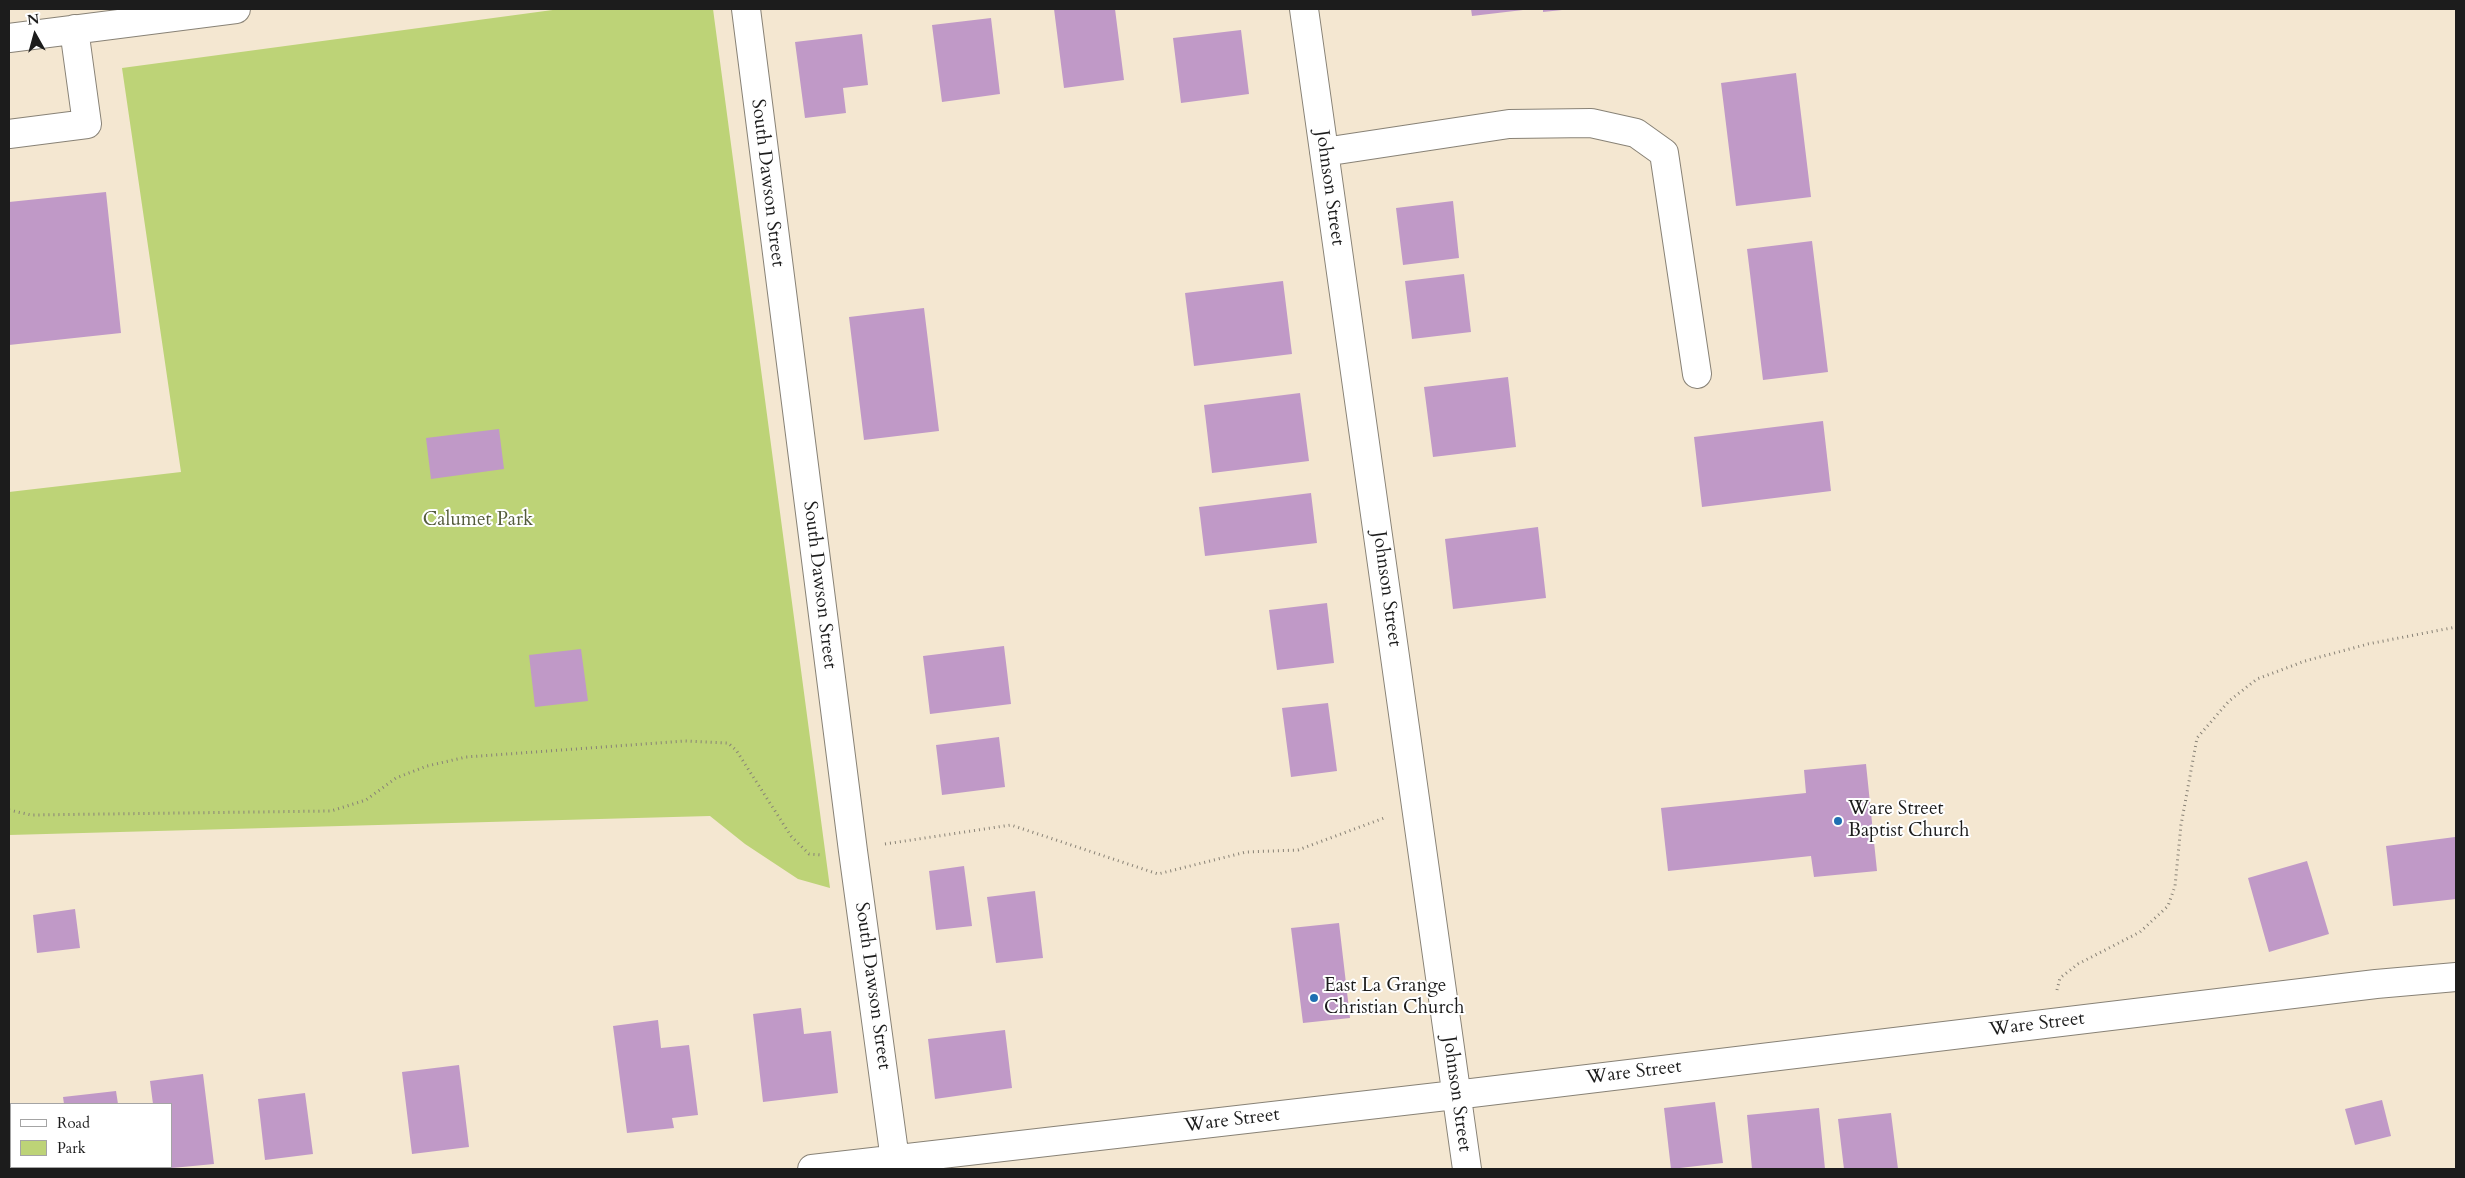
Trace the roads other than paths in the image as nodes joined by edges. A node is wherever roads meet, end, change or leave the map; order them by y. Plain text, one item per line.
1 (236, 9) edge
2 (746, 9) edge
3 (1304, 9) edge
4 (74, 29) junction
5 (9, 38) edge
6 (9, 134) edge
7 (1324, 152) junction
8 (1697, 374) dead end
9 (2456, 977) edge
10 (1455, 1095) junction
11 (895, 1160) junction
12 (812, 1169) edge
13 (1466, 1169) edge

1 - 4 street
2 - 11 street, South Dawson Street
3 - 7 street, Johnson Street
4 - 5 street
4 - 6 street
7 - 8 street
7 - 10 street, Johnson Street
9 - 10 street, Ware Street
10 - 11 street, Ware Street
10 - 13 street, Johnson Street
11 - 12 street, Ware Street

